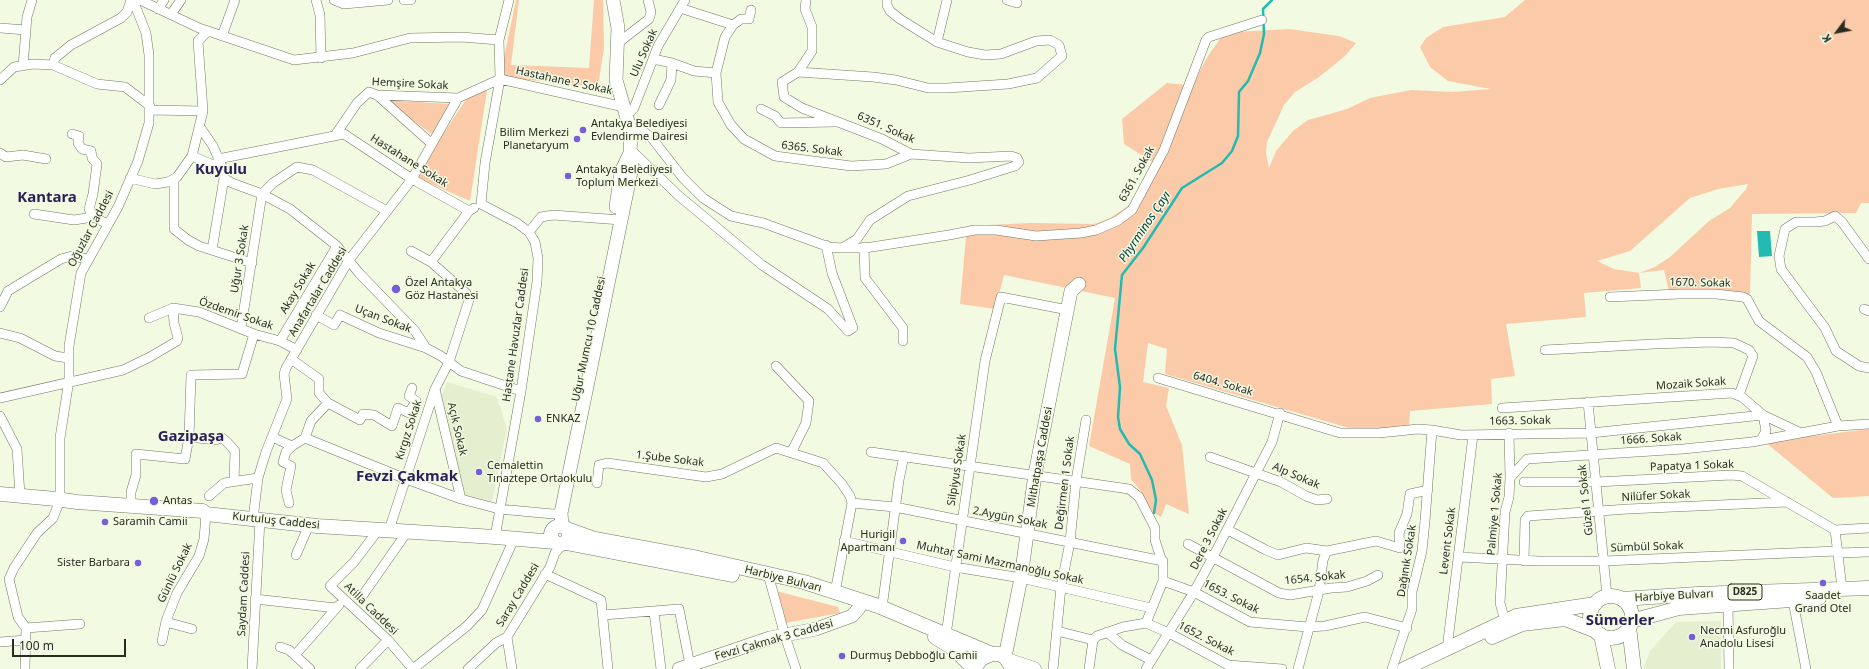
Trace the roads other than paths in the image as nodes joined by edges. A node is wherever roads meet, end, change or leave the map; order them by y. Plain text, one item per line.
1 (32, 0) edge
2 (132, 0) edge
3 (140, 0) edge
4 (164, 0) edge
5 (181, 0) edge
6 (235, 0) edge
7 (316, 0) edge
8 (334, 0) edge
9 (388, 0) edge
10 (404, 0) edge
11 (411, 0) edge
12 (509, 0) edge
13 (613, 0) edge
14 (648, 0) edge
15 (806, 0) edge
16 (947, 0) edge
17 (1008, 0) edge
18 (887, 3) edge
19 (1016, 3) dead end
20 (682, 4) edge
21 (158, 8) junction
22 (751, 10) dead end
23 (170, 14) junction
24 (1262, 20) dead end
25 (733, 25) junction
26 (0, 28) edge
27 (26, 30) junction
28 (208, 31) junction
29 (222, 36) junction
30 (499, 40) junction
31 (937, 42) junction
32 (618, 43) junction
33 (321, 58) junction
34 (653, 58) junction
35 (672, 63) junction
36 (53, 65) junction
37 (23, 66) junction
38 (798, 72) junction
39 (716, 73) junction
40 (500, 79) junction
41 (0, 80) edge
42 (377, 95) junction
43 (458, 98) junction
44 (659, 105) dead end
45 (150, 108) junction
46 (761, 109) dead end
47 (203, 111) junction
48 (626, 114) junction
49 (844, 122) junction
50 (200, 127) junction
51 (72, 134) dead end
52 (336, 134) junction
53 (432, 144) junction
54 (630, 151) junction
55 (0, 153) edge
56 (911, 154) junction
57 (192, 156) junction
58 (46, 159) dead end
59 (218, 159) junction
60 (224, 174) junction
61 (130, 178) junction
62 (412, 179) junction
63 (174, 180) junction
64 (262, 194) junction
65 (481, 204) junction
66 (387, 211) junction
67 (469, 211) junction
68 (34, 214) dead end
69 (93, 217) junction
70 (617, 220) junction
71 (108, 224) junction
72 (529, 232) junction
73 (826, 245) junction
74 (337, 246) junction
75 (842, 248) junction
76 (864, 248) junction
77 (212, 250) junction
78 (411, 251) dead end
79 (88, 259) junction
80 (1869, 259) edge
81 (349, 260) junction
82 (431, 262) junction
83 (252, 263) junction
84 (1079, 284) dead end
85 (1610, 297) dead end
86 (0, 307) edge
87 (173, 308) junction
88 (1068, 310) junction
89 (316, 315) junction
90 (149, 318) dead end
91 (241, 328) junction
92 (0, 333) edge
93 (254, 334) junction
94 (280, 341) junction
95 (904, 341) dead end
96 (426, 348) junction
97 (297, 350) junction
98 (1545, 350) dead end
99 (68, 358) junction
100 (291, 359) junction
101 (449, 362) junction
102 (776, 366) dead end
103 (1869, 368) edge
104 (1158, 378) dead end
105 (68, 384) junction
106 (412, 388) dead end
107 (435, 389) junction
108 (521, 391) junction
109 (1739, 395) junction
110 (0, 398) edge
111 (1588, 402) junction
112 (328, 403) junction
113 (1502, 408) dead end
114 (1280, 413) junction
115 (1763, 415) junction
116 (0, 416) edge
117 (1086, 420) dead end
118 (1869, 424) edge
119 (1838, 426) junction
120 (1432, 430) junction
121 (1509, 433) junction
122 (1591, 433) junction
123 (1801, 433) junction
124 (1473, 435) junction
125 (189, 437) junction
126 (272, 437) junction
127 (305, 438) junction
128 (1761, 440) junction
129 (292, 446) junction
130 (871, 452) dead end
131 (791, 453) junction
132 (1594, 455) junction
133 (904, 456) junction
134 (1210, 457) dead end
135 (971, 466) junction
136 (1255, 472) junction
137 (1035, 474) junction
138 (258, 478) junction
139 (1510, 478) junction
140 (406, 479) junction
141 (234, 481) junction
142 (1076, 481) junction
143 (1524, 482) dead end
144 (1597, 482) junction
145 (597, 483) dead end
146 (1428, 490) junction
147 (0, 494) edge
148 (20, 495) junction
149 (209, 496) dead end
150 (461, 499) junction
151 (1327, 499) dead end
152 (60, 500) junction
153 (289, 502) dead end
154 (1787, 502) junction
155 (852, 503) junction
156 (131, 506) junction
157 (896, 507) junction
158 (499, 509) junction
159 (1600, 511) junction
160 (206, 514) junction
161 (257, 519) junction
162 (961, 521) junction
163 (308, 525) junction
164 (1869, 528) edge
165 (384, 530) junction
166 (560, 530) junction
167 (1228, 530) junction
168 (1835, 530) junction
169 (407, 532) junction
170 (1028, 534) junction
171 (494, 537) junction
172 (514, 539) junction
173 (844, 541) junction
174 (1070, 542) junction
175 (1188, 544) dead end
176 (890, 551) junction
177 (1327, 551) junction
178 (1837, 552) junction
179 (1869, 552) edge
180 (296, 555) dead end
181 (1213, 557) junction
182 (1458, 557) junction
183 (1503, 560) junction
184 (1163, 561) junction
185 (1524, 561) junction
186 (1604, 561) junction
187 (956, 567) junction
188 (545, 574) junction
189 (1378, 575) dead end
190 (1021, 578) junction
191 (770, 579) junction
192 (1162, 581) junction
193 (1061, 587) junction
194 (1842, 588) junction
195 (1869, 588) edge
196 (1319, 591) junction
197 (835, 592) junction
198 (1194, 592) junction
199 (363, 595) dead end
200 (1607, 596) junction
201 (1869, 597) edge
202 (255, 599) junction
203 (1622, 599) junction
204 (344, 600) junction
205 (1793, 601) junction
206 (1728, 603) junction
207 (1595, 604) junction
208 (861, 605) junction
209 (336, 608) dead end
210 (882, 608) junction
211 (1151, 608) junction
212 (654, 612) junction
213 (603, 615) junction
214 (1504, 621) junction
215 (166, 622) junction
216 (1146, 623) junction
217 (80, 624) dead end
218 (1630, 624) junction
219 (26, 628) junction
220 (1308, 628) junction
221 (1406, 628) junction
222 (192, 629) dead end
223 (1057, 631) junction
224 (1107, 632) junction
225 (1169, 633) junction
226 (1599, 633) junction
227 (946, 635) junction
228 (785, 636) junction
229 (507, 637) junction
230 (26, 640) junction
231 (388, 640) junction
232 (1093, 640) junction
233 (162, 641) dead end
234 (0, 642) edge
235 (280, 647) dead end
236 (1447, 649) junction
237 (295, 655) junction
238 (1005, 660) edge
239 (1151, 660) junction
240 (684, 667) edge
241 (415, 668) edge
242 (25, 669) edge
243 (252, 669) edge
244 (310, 669) edge
245 (360, 669) edge
246 (468, 669) edge
247 (512, 669) edge
248 (608, 669) edge
249 (661, 669) edge
250 (796, 669) edge
251 (974, 669) edge
252 (1034, 669) edge
253 (1053, 669) edge
254 (1089, 669) edge
255 (1146, 669) edge
256 (1282, 669) edge
257 (1298, 669) edge
258 (1392, 669) edge
259 (1404, 669) edge
260 (1419, 669) edge
261 (1608, 669) edge
262 (1634, 669) edge
263 (1729, 669) edge
264 (1806, 669) edge

1 - 27 street
2 - 36 street
2 - 45 street, Oğuzlar Caddesi
3 - 21 street
4 - 21 street
5 - 23 street
6 - 29 street
7 - 33 street
8 - 9 street
10 - 11 street
12 - 30 street
13 - 32 street, Uğur Mumcu 10 Caddesi
14 - 32 street
15 - 38 street
16 - 31 street
17 - 19 street
18 - 31 street
20 - 25 street
20 - 34 street, Ulu Sokak
21 - 23 street
22 - 25 street
23 - 28 street
24 - 76 street, 6361. Sokak
25 - 39 street, 6365. Sokak
26 - 27 street
27 - 37 street
28 - 29 street
28 - 47 street
29 - 33 street
30 - 33 street
30 - 40 street
31 - 38 street
32 - 48 street, Uğur Mumcu 10 Caddesi
34 - 35 street
34 - 48 street, Ulu Sokak
35 - 39 street
35 - 44 street
36 - 37 street
36 - 45 street
37 - 41 street
38 - 49 street, 6351. Sokak
39 - 56 street, 6365. Sokak
40 - 43 street, Hemşire Sokak
40 - 48 street, Hastahane 2 Sokak
40 - 65 street
42 - 43 street, Hemşire Sokak
42 - 52 street, Hemşire Sokak
42 - 53 street
43 - 53 street, Anafartalar Caddesi
45 - 47 street
45 - 61 street, Oğuzlar Caddesi
46 - 49 street
47 - 50 street
48 - 54 street, Uğur Mumcu 10 Caddesi
48 - 73 street
49 - 56 street, 6351. Sokak
50 - 57 street
50 - 59 street
51 - 69 street
52 - 59 street
52 - 62 street, Hastahane Sokak
53 - 62 street, Anafartalar Caddesi
54 - 70 street, Uğur Mumcu 10 Caddesi
54 - 73 street
55 - 58 street
56 - 75 street, 6351. Sokak
57 - 60 street
57 - 63 street
59 - 60 street
60 - 64 street
60 - 77 street
61 - 63 street
61 - 71 street, Oğuzlar Caddesi
62 - 66 street, Anafartalar Caddesi
62 - 67 street, Hastahane Sokak
63 - 77 street
64 - 66 street
64 - 74 street
64 - 83 street, Uğur 3 Sokak
65 - 67 street
65 - 72 street
66 - 81 street, Anafartalar Caddesi
67 - 82 street
68 - 69 street
69 - 71 street
70 - 72 street
70 - 166 street, Uğur Mumcu 10 Caddesi
71 - 79 street, Oğuzlar Caddesi
72 - 108 street, Hastane Havuzlar Caddesi
73 - 75 street
74 - 81 street
74 - 94 street, Akay Sokak
75 - 76 street, 6361. Sokak
76 - 95 street
77 - 83 street
78 - 82 street
79 - 86 street
79 - 99 street, Oğuzlar Caddesi
80 - 103 street
81 - 89 street, Anafartalar Caddesi
81 - 96 street
82 - 101 street, Kırgız Sokak
83 - 91 street, Uğur 3 Sokak
84 - 88 street, Mithatpaşa Caddesi
85 - 119 street, 1670. Sokak
87 - 90 street
87 - 91 street, Özdemir Sokak
87 - 105 street
88 - 135 street, Silpiyus Sokak
88 - 137 street, Mithatpaşa Caddesi
89 - 96 street, Uçan Sokak
89 - 97 street, Anafartalar Caddesi
91 - 93 street, Özdemir Sokak
92 - 99 street
93 - 94 street, Özdemir Sokak
93 - 125 street
94 - 97 street, Özdemir Sokak
96 - 101 street
97 - 100 street, Anafartalar Caddesi
98 - 109 street
99 - 105 street, Oğuzlar Caddesi
100 - 112 street
100 - 126 street, Anafartalar Caddesi
101 - 107 street, Kırgız Sokak
101 - 108 street
102 - 131 street
104 - 114 street, 6404. Sokak
105 - 110 street
105 - 152 street, Oğuzlar Caddesi
106 - 112 street
107 - 140 street, Kırgız Sokak
107 - 150 street, Açık Sokak
108 - 158 street, Hastane Havuzlar Caddesi
109 - 111 street, Mozaik Sokak
109 - 115 street, Mozaik Sokak
111 - 113 street, Mozaik Sokak
111 - 122 street, Güzel 1 Sokak
112 - 127 street
114 - 120 street, 1663. Sokak
114 - 136 street, Dere 3 Sokak
115 - 122 street, 1663. Sokak
115 - 123 street, Mozaik Sokak
115 - 128 street
116 - 148 street
117 - 142 street, Değirmen 1 Sokak
118 - 119 street
119 - 123 street
120 - 124 street, 1663. Sokak
120 - 146 street, Dağınık Sokak
121 - 122 street, 1663. Sokak
121 - 124 street, 1663. Sokak
121 - 139 street, Palmiye 1 Sokak
122 - 132 street, Güzel 1 Sokak
123 - 128 street, 1666. Sokak
124 - 182 street, Levent Sokak
125 - 141 street
125 - 156 street
126 - 129 street
126 - 138 street, Anafartalar Caddesi
127 - 129 street
127 - 140 street
128 - 132 street, 1666. Sokak
129 - 153 street
130 - 133 street
131 - 145 street, 1.Şube Sokak
131 - 155 street, 1.Şube Sokak
132 - 139 street, 1666. Sokak
132 - 144 street, Güzel 1 Sokak
133 - 135 street
133 - 157 street
134 - 136 street, Alp Sokak
135 - 137 street
135 - 162 street, Silpiyus Sokak
136 - 151 street, Alp Sokak
136 - 167 street, Dere 3 Sokak
137 - 142 street
137 - 170 street, Mithatpaşa Caddesi
138 - 141 street
138 - 161 street, Anafartalar Caddesi
139 - 183 street, Palmiye 1 Sokak
140 - 150 street
140 - 165 street, Kırgız Sokak
141 - 149 street
142 - 174 street, Değirmen 1 Sokak
142 - 184 street
143 - 144 street, Papatya 1 Sokak
144 - 154 street, Papatya 1 Sokak
144 - 159 street, Güzel 1 Sokak
146 - 177 street
146 - 221 street, Dağınık Sokak
147 - 148 main road, Kurtuluş Caddesi
148 - 152 main road, Kurtuluş Caddesi
150 - 158 street
152 - 156 main road, Kurtuluş Caddesi
152 - 219 street
154 - 159 street, Nilüfer Sokak
154 - 168 street, Papatya 1 Sokak
155 - 157 street, 2.Aygün Sokak
155 - 173 street
156 - 160 main road, Kurtuluş Caddesi
157 - 162 street, 2.Aygün Sokak
157 - 176 street
158 - 166 street
158 - 171 street, Hastane Havuzlar Caddesi
159 - 185 street, Nilüfer Sokak
159 - 186 street, Güzel 1 Sokak
160 - 161 main road, Kurtuluş Caddesi
160 - 215 street, Günlü Sokak
161 - 163 main road, Kurtuluş Caddesi
161 - 202 street, Saydam Caddesi
162 - 170 street, 2.Aygün Sokak
162 - 187 street, Silpiyus Sokak
163 - 165 main road, Kurtuluş Caddesi
163 - 180 street
164 - 168 street
165 - 169 main road, Kurtuluş Caddesi
165 - 204 street, Atilla Caddesi
166 - 172 main road, Kurtuluş Caddesi
166 - 188 street, Saray Caddesi
166 - 191 main road, Harbiye Bulvarı
167 - 177 street
167 - 181 street, Dere 3 Sokak
168 - 178 street
169 - 171 main road, Kurtuluş Caddesi
169 - 199 street
170 - 174 street, 2.Aygün Sokak
170 - 190 street, Mithatpaşa Caddesi
171 - 172 main road, Kurtuluş Caddesi
172 - 241 street
173 - 176 street, Muhtar Sami Mazmanoğlu Sokak
173 - 197 street
174 - 184 street, 2.Aygün Sokak
174 - 193 street, Değirmen 1 Sokak
175 - 181 street, 1654. Sokak
176 - 187 street, Muhtar Sami Mazmanoğlu Sokak
176 - 210 street
177 - 196 street
178 - 179 street, Sümbül Sokak
178 - 186 street, Sümbül Sokak
178 - 194 street
181 - 196 street, 1654. Sokak
181 - 198 street, Dere 3 Sokak
182 - 183 street, Sümbül Sokak
182 - 236 street, Levent Sokak
183 - 185 street, Sümbül Sokak
183 - 214 street, Palmiye 1 Sokak
184 - 192 street
185 - 186 street, Sümbül Sokak
186 - 200 street, Güzel 1 Sokak
187 - 190 street, Muhtar Sami Mazmanoğlu Sokak
187 - 227 street, Silpiyus Sokak
188 - 213 street
188 - 229 street, Saray Caddesi
189 - 196 street, 1654. Sokak
190 - 193 street, Muhtar Sami Mazmanoğlu Sokak
190 - 238 street, Mithatpaşa Caddesi
191 - 197 main road, Harbiye Bulvarı
191 - 208 main road, Harbiye Bulvarı
191 - 228 street
192 - 198 street, 1653. Sokak
192 - 211 street
193 - 211 street, Muhtar Sami Mazmanoğlu Sokak
193 - 223 street, Değirmen 1 Sokak
194 - 195 main road, Harbiye Bulvarı / D825
194 - 203 main road, Harbiye Bulvarı / D825
196 - 220 street
197 - 208 main road, Harbiye Bulvarı
198 - 220 street, 1653. Sokak
198 - 225 street, Dere 3 Sokak
200 - 203 main road, Harbiye Bulvarı
200 - 207 main road
201 - 205 main road, Harbiye Bulvarı / D825
202 - 209 street
202 - 243 street, Saydam Caddesi
203 - 218 main road, Harbiye Bulvarı
204 - 231 street, Atilla Caddesi
204 - 237 street
205 - 206 main road, Harbiye Bulvarı / D825
205 - 264 street
206 - 218 main road, Harbiye Bulvarı / D825
206 - 263 street
207 - 214 main road
207 - 226 main road
208 - 210 main road, Harbiye Bulvarı
208 - 228 street, Fevzi Çakmak 3 Caddesi
208 - 251 main road, Harbiye Bulvarı
210 - 227 main road, Harbiye Bulvarı
211 - 216 street
212 - 213 street
212 - 240 street
212 - 249 street
213 - 248 street
214 - 236 main road
215 - 222 street
215 - 233 street, Günlü Sokak
216 - 224 street
216 - 225 street, 1652. Sokak
217 - 219 street
218 - 226 main road, Harbiye Bulvarı
218 - 262 main road
219 - 230 street
220 - 221 street, 1653. Sokak
220 - 257 street
221 - 258 street, Dağınık Sokak
223 - 232 street
223 - 253 street, Değirmen 1 Sokak
224 - 232 street
224 - 239 street
225 - 239 street, Dere 3 Sokak
225 - 256 street, 1652. Sokak
226 - 260 main road, Harbiye Bulvarı
226 - 261 main road
227 - 238 main road, Harbiye Bulvarı
228 - 240 street, Fevzi Çakmak 3 Caddesi
228 - 250 street
229 - 246 street, Saray Caddesi
229 - 247 street
230 - 234 street
230 - 242 street
231 - 241 street, Atilla Caddesi
231 - 245 street
232 - 254 street
235 - 237 street
236 - 259 main road
237 - 244 street
238 - 251 main road, Harbiye Bulvarı
238 - 252 main road, Harbiye Bulvarı
239 - 255 street, Dere 3 Sokak

